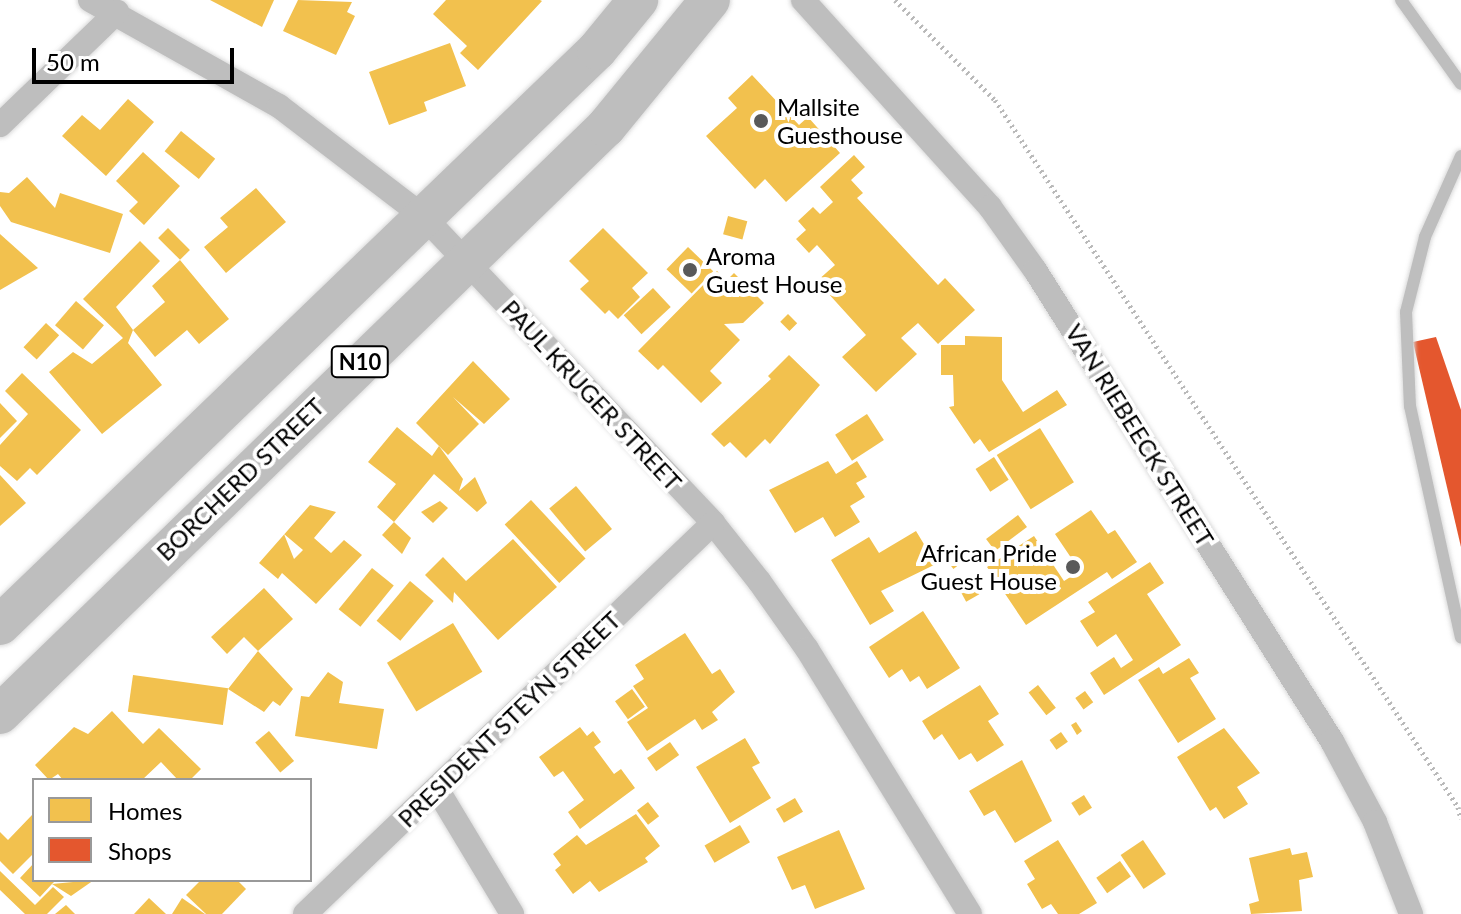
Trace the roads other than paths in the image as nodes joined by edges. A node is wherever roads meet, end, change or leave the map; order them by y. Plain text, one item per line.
1 (90, 0) edge
2 (638, 0) edge
3 (710, 0) edge
4 (803, 0) edge
5 (1401, 0) edge
6 (117, 12) junction
7 (1461, 84) edge
8 (0, 125) edge
9 (1461, 156) edge
10 (424, 217) junction
11 (465, 259) junction
12 (713, 523) junction
13 (0, 625) edge
14 (1461, 637) edge
15 (0, 714) edge
16 (437, 789) junction
17 (305, 914) edge
18 (512, 914) edge
19 (970, 914) edge
20 (1411, 914) edge

1 - 6 street, PAUL KRUGER STREET
2 - 10 highway, N10
3 - 11 highway, BORCHERD STREET / N10
4 - 20 street, VAN RIEBEECK STREET
5 - 7 lane
6 - 8 street
6 - 10 street, PAUL KRUGER STREET
9 - 14 lane
10 - 11 street, PAUL KRUGER STREET
10 - 13 highway, N10
11 - 12 street, PAUL KRUGER STREET
11 - 15 highway, BORCHERD STREET / N10
12 - 16 street, PRESIDENT STEYN STREET
12 - 19 street, PAUL KRUGER STREET
16 - 17 street, PRESIDENT STEYN STREET
16 - 18 street

